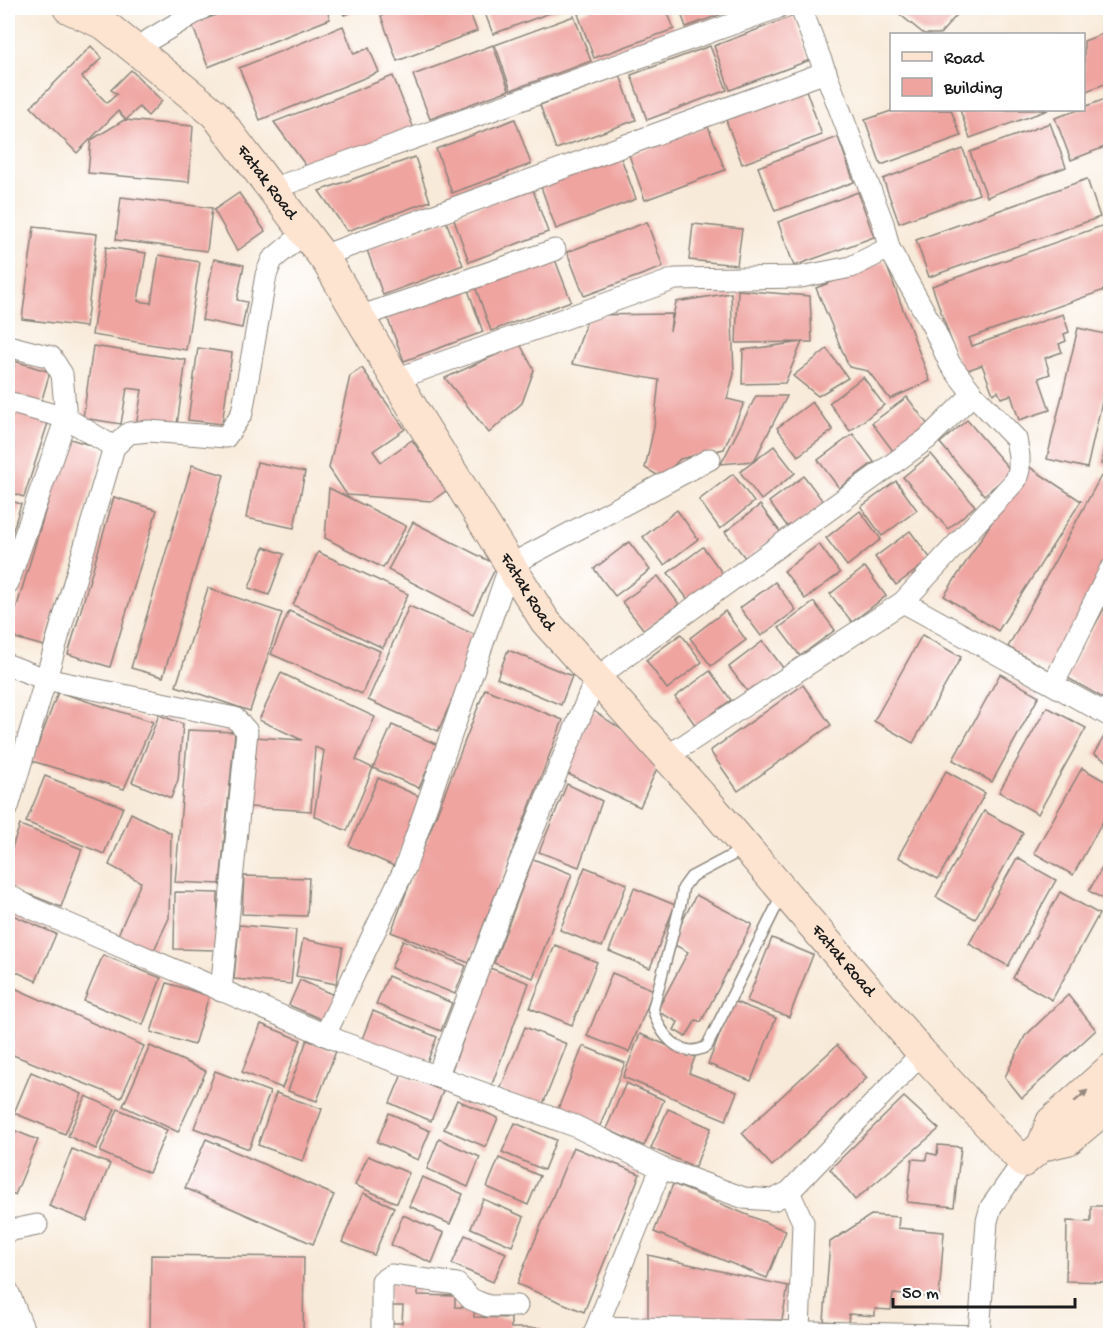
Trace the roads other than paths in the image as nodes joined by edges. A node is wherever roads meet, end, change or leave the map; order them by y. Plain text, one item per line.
1 (203, 8) edge
2 (777, 8) edge
3 (801, 8) edge
4 (86, 11) edge
5 (134, 49) junction
6 (826, 72) junction
7 (272, 189) junction
8 (313, 244) junction
9 (889, 248) junction
10 (555, 250) dead end
11 (358, 316) junction
12 (8, 346) edge
13 (396, 379) junction
14 (973, 394) junction
15 (8, 402) edge
16 (66, 418) junction
17 (114, 447) junction
18 (710, 459) dead end
19 (510, 565) junction
20 (1110, 570) edge
21 (8, 583) edge
22 (903, 602) junction
23 (8, 665) edge
24 (596, 678) junction
25 (45, 679) junction
26 (1054, 683) junction
27 (1110, 716) edge
28 (666, 757) junction
29 (8, 807) edge
30 (747, 848) junction
31 (784, 891) junction
32 (8, 895) edge
33 (221, 990) junction
34 (325, 1035) junction
35 (922, 1053) junction
36 (1110, 1069) edge
37 (437, 1077) junction
38 (1110, 1105) edge
39 (1046, 1142) junction
40 (661, 1168) junction
41 (789, 1192) junction
42 (38, 1225) dead end
43 (8, 1231) edge
44 (8, 1291) edge
45 (517, 1306) dead end
46 (595, 1331) edge
47 (799, 1332) junction
48 (26, 1335) edge
49 (382, 1335) edge
50 (981, 1335) edge

1 - 5 street
2 - 7 street
3 - 6 street
4 - 5 main road, Fatak Road
5 - 7 main road, Fatak Road
6 - 8 street
6 - 9 street
7 - 8 main road, Fatak Road
8 - 11 main road, Fatak Road
8 - 17 street
9 - 13 street
9 - 14 street
10 - 11 street
11 - 13 main road, Fatak Road
12 - 16 street
13 - 19 main road, Fatak Road
14 - 22 street
14 - 24 street
15 - 16 street
16 - 17 street
16 - 21 street
17 - 25 street
18 - 19 street
19 - 24 main road, Fatak Road
19 - 34 street
20 - 26 street
22 - 26 street
22 - 28 street
23 - 25 street
24 - 28 main road, Fatak Road
24 - 37 street
25 - 29 street
25 - 33 street
26 - 27 street
28 - 30 main road, Fatak Road
30 - 31 main road, Fatak Road
30 - 31 lane
31 - 35 main road, Fatak Road
32 - 33 street
33 - 34 street
34 - 37 street
35 - 39 main road, Fatak Road
35 - 41 street
39 -> 36 main road
37 - 40 street
38 - 39 main road
39 - 50 street
40 - 41 street
40 - 46 street
41 - 47 street
42 - 43 street
44 - 48 street
45 - 49 street
46 - 47 street
47 - 50 street

